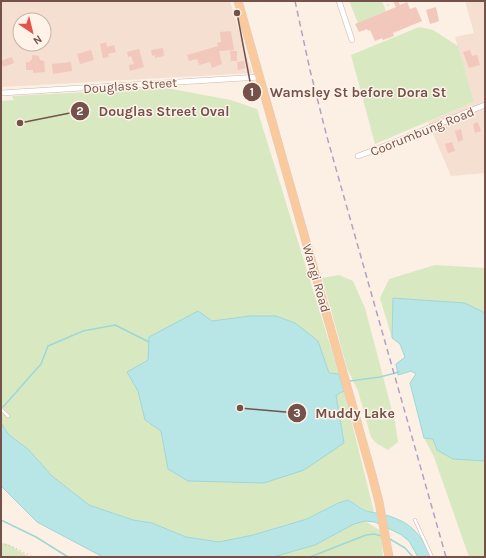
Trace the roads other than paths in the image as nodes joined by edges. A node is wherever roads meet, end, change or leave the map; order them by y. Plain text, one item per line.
1 (238, 1) edge
2 (339, 1) edge
3 (352, 40) dead end
4 (259, 76) junction
5 (1, 93) edge
6 (485, 105) edge
7 (358, 156) dead end
8 (1, 409) edge
9 (8, 416) dead end
10 (415, 520) dead end
11 (389, 557) edge
12 (432, 557) edge

1 - 4 main road, Wangi Road
2 - 3 street
4 - 5 street, Douglass Street
4 - 11 main road, Wangi Road
6 - 7 street, Coorumbung Road
8 - 9 lane
10 - 12 lane

